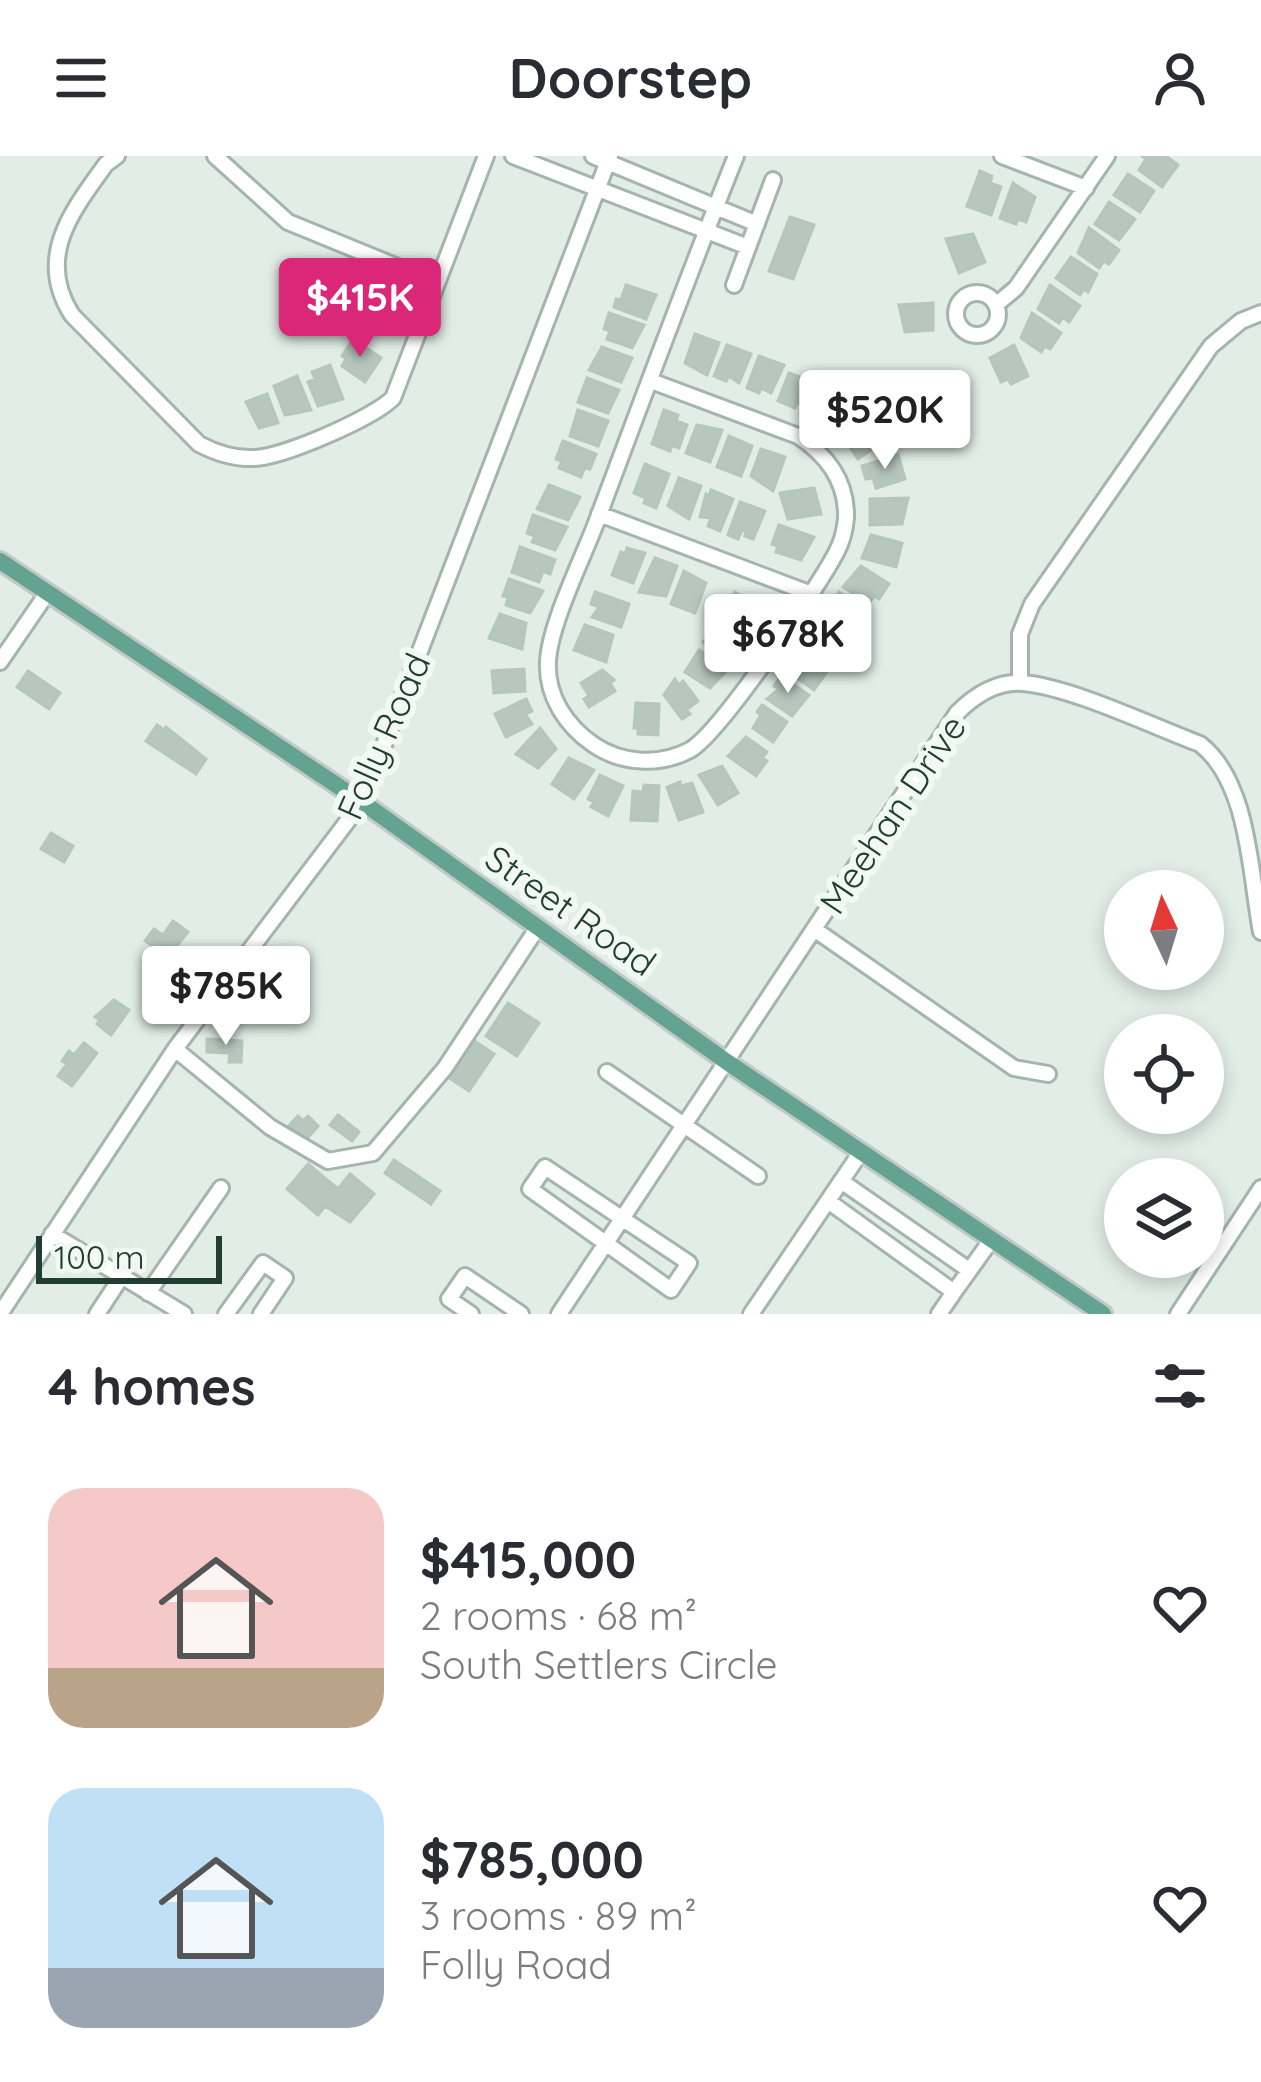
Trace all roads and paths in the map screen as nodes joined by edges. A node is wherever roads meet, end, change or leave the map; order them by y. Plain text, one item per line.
1 (117, 156) edge
2 (215, 156) edge
3 (486, 156) edge
4 (513, 156) edge
5 (736, 156) edge
6 (1002, 156) edge
7 (1106, 156) edge
8 (603, 158) edge
9 (773, 180) dead end
10 (1086, 188) junction
11 (597, 189) junction
12 (716, 206) junction
13 (757, 224) junction
14 (707, 230) junction
15 (748, 247) junction
16 (436, 283) junction
17 (734, 285) dead end
18 (997, 304) dead end
19 (1261, 313) edge
20 (651, 381) junction
21 (599, 514) junction
22 (0, 560) edge
23 (48, 592) junction
24 (809, 593) junction
25 (0, 662) edge
26 (1020, 682) junction
27 (362, 802) junction
28 (538, 927) junction
29 (814, 929) junction
30 (1261, 932) edge
31 (176, 1048) junction
32 (727, 1062) junction
33 (607, 1072) dead end
34 (1048, 1074) dead end
35 (685, 1125) junction
36 (861, 1152) junction
37 (758, 1176) dead end
38 (841, 1181) junction
39 (221, 1188) dead end
40 (1261, 1188) edge
41 (828, 1201) junction
42 (622, 1219) junction
43 (52, 1234) junction
44 (992, 1239) junction
45 (607, 1241) junction
46 (969, 1270) junction
47 (122, 1276) junction
48 (148, 1292) junction
49 (954, 1292) junction
50 (0, 1314) edge
51 (97, 1314) edge
52 (184, 1314) edge
53 (226, 1314) edge
54 (261, 1314) edge
55 (471, 1314) edge
56 (521, 1314) edge
57 (559, 1314) edge
58 (751, 1314) edge
59 (939, 1314) edge
60 (1103, 1314) edge
61 (1178, 1314) edge

1 - 16 street
2 - 16 street
3 - 16 street
4 - 11 street
5 - 12 street
6 - 10 street
7 - 10 street
8 - 11 street, Folly Road
8 - 12 street
9 - 13 street
10 - 18 street
11 - 14 street
11 - 27 street, Folly Road
12 - 13 street
12 - 14 street
13 - 15 street
14 - 15 street
14 - 20 street
15 - 17 street
19 - 26 street
20 - 21 street
20 - 24 street
21 - 24 street
21 - 24 street
22 - 23 main road, Street Road
23 - 25 street
23 - 27 main road, Street Road
26 - 29 street, Meehan Drive
26 - 30 street
27 - 28 main road, Street Road
27 - 31 street, Folly Road
28 - 31 street
28 - 32 main road, Street Road
29 - 32 street, Meehan Drive
29 - 34 street
31 - 43 street, Folly Road
32 - 35 street, Meehan Drive
32 - 36 main road, Street Road
33 - 35 street
35 - 37 street
35 - 42 street, Meehan Drive
36 - 38 street
36 - 44 main road, Street Road
38 - 41 street
38 - 46 street
39 - 48 street
40 - 61 street
41 - 49 street
41 - 58 street
42 - 45 street, Meehan Drive
42 - 45 street
42 - 45 street
43 - 47 street
43 - 50 street, Folly Road
44 - 46 street
44 - 60 main road, Street Road
45 - 57 street, Meehan Drive
46 - 49 street
47 - 48 street
47 - 51 street
48 - 52 street
49 - 59 street
53 - 54 street
55 - 56 street

